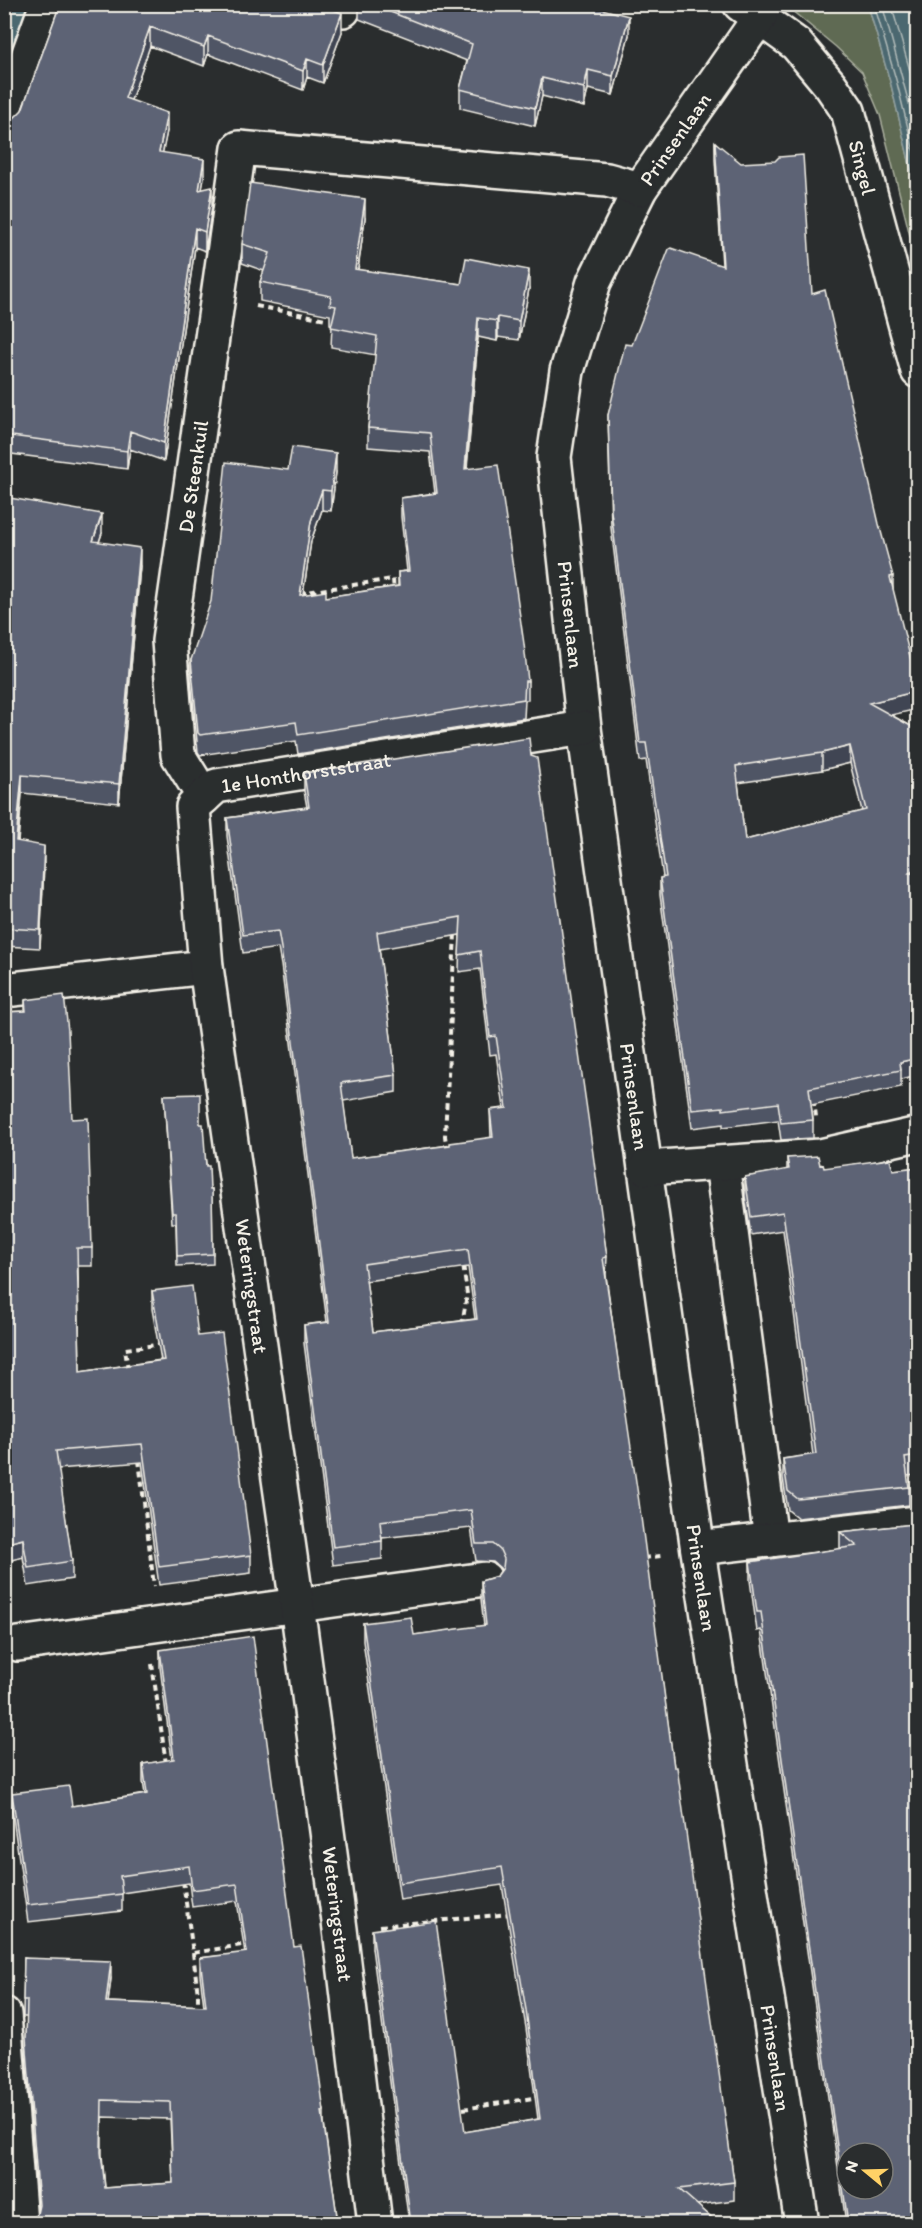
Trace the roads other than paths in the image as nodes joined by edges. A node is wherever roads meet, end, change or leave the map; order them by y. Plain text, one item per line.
1 (47, 4) edge
2 (327, 4) edge
3 (346, 4) edge
4 (750, 11) edge
5 (4, 122) edge
6 (640, 189) junction
7 (918, 371) edge
8 (584, 728) junction
9 (204, 797) junction
10 (206, 967) junction
11 (4, 990) edge
12 (918, 1134) edge
13 (722, 1163) junction
14 (646, 1168) junction
15 (918, 1523) edge
16 (771, 1540) junction
17 (698, 1548) junction
18 (485, 1579) edge
19 (297, 1605) junction
20 (18, 1644) dead end
21 (4, 2014) edge
22 (20, 2223) edge
23 (375, 2223) edge
24 (802, 2223) edge

1 - 5 street
2 - 3 street
4 - 6 street, Prinsenlaan
4 - 7 street, Singel
6 - 8 street, Prinsenlaan
6 - 9 street, De Steenkuil
8 - 9 street, 1e Honthorststraat
8 - 14 street, Prinsenlaan
9 - 10 street, 1e Honthorststraat
10 - 11 street
10 - 19 street, Weteringstraat
12 - 13 street
13 - 14 street
13 - 16 street
14 - 17 street, Prinsenlaan
15 - 16 street
16 - 17 street
17 - 24 street, Prinsenlaan
18 - 19 street
19 - 20 street
19 - 23 street, Weteringstraat
21 - 22 street

